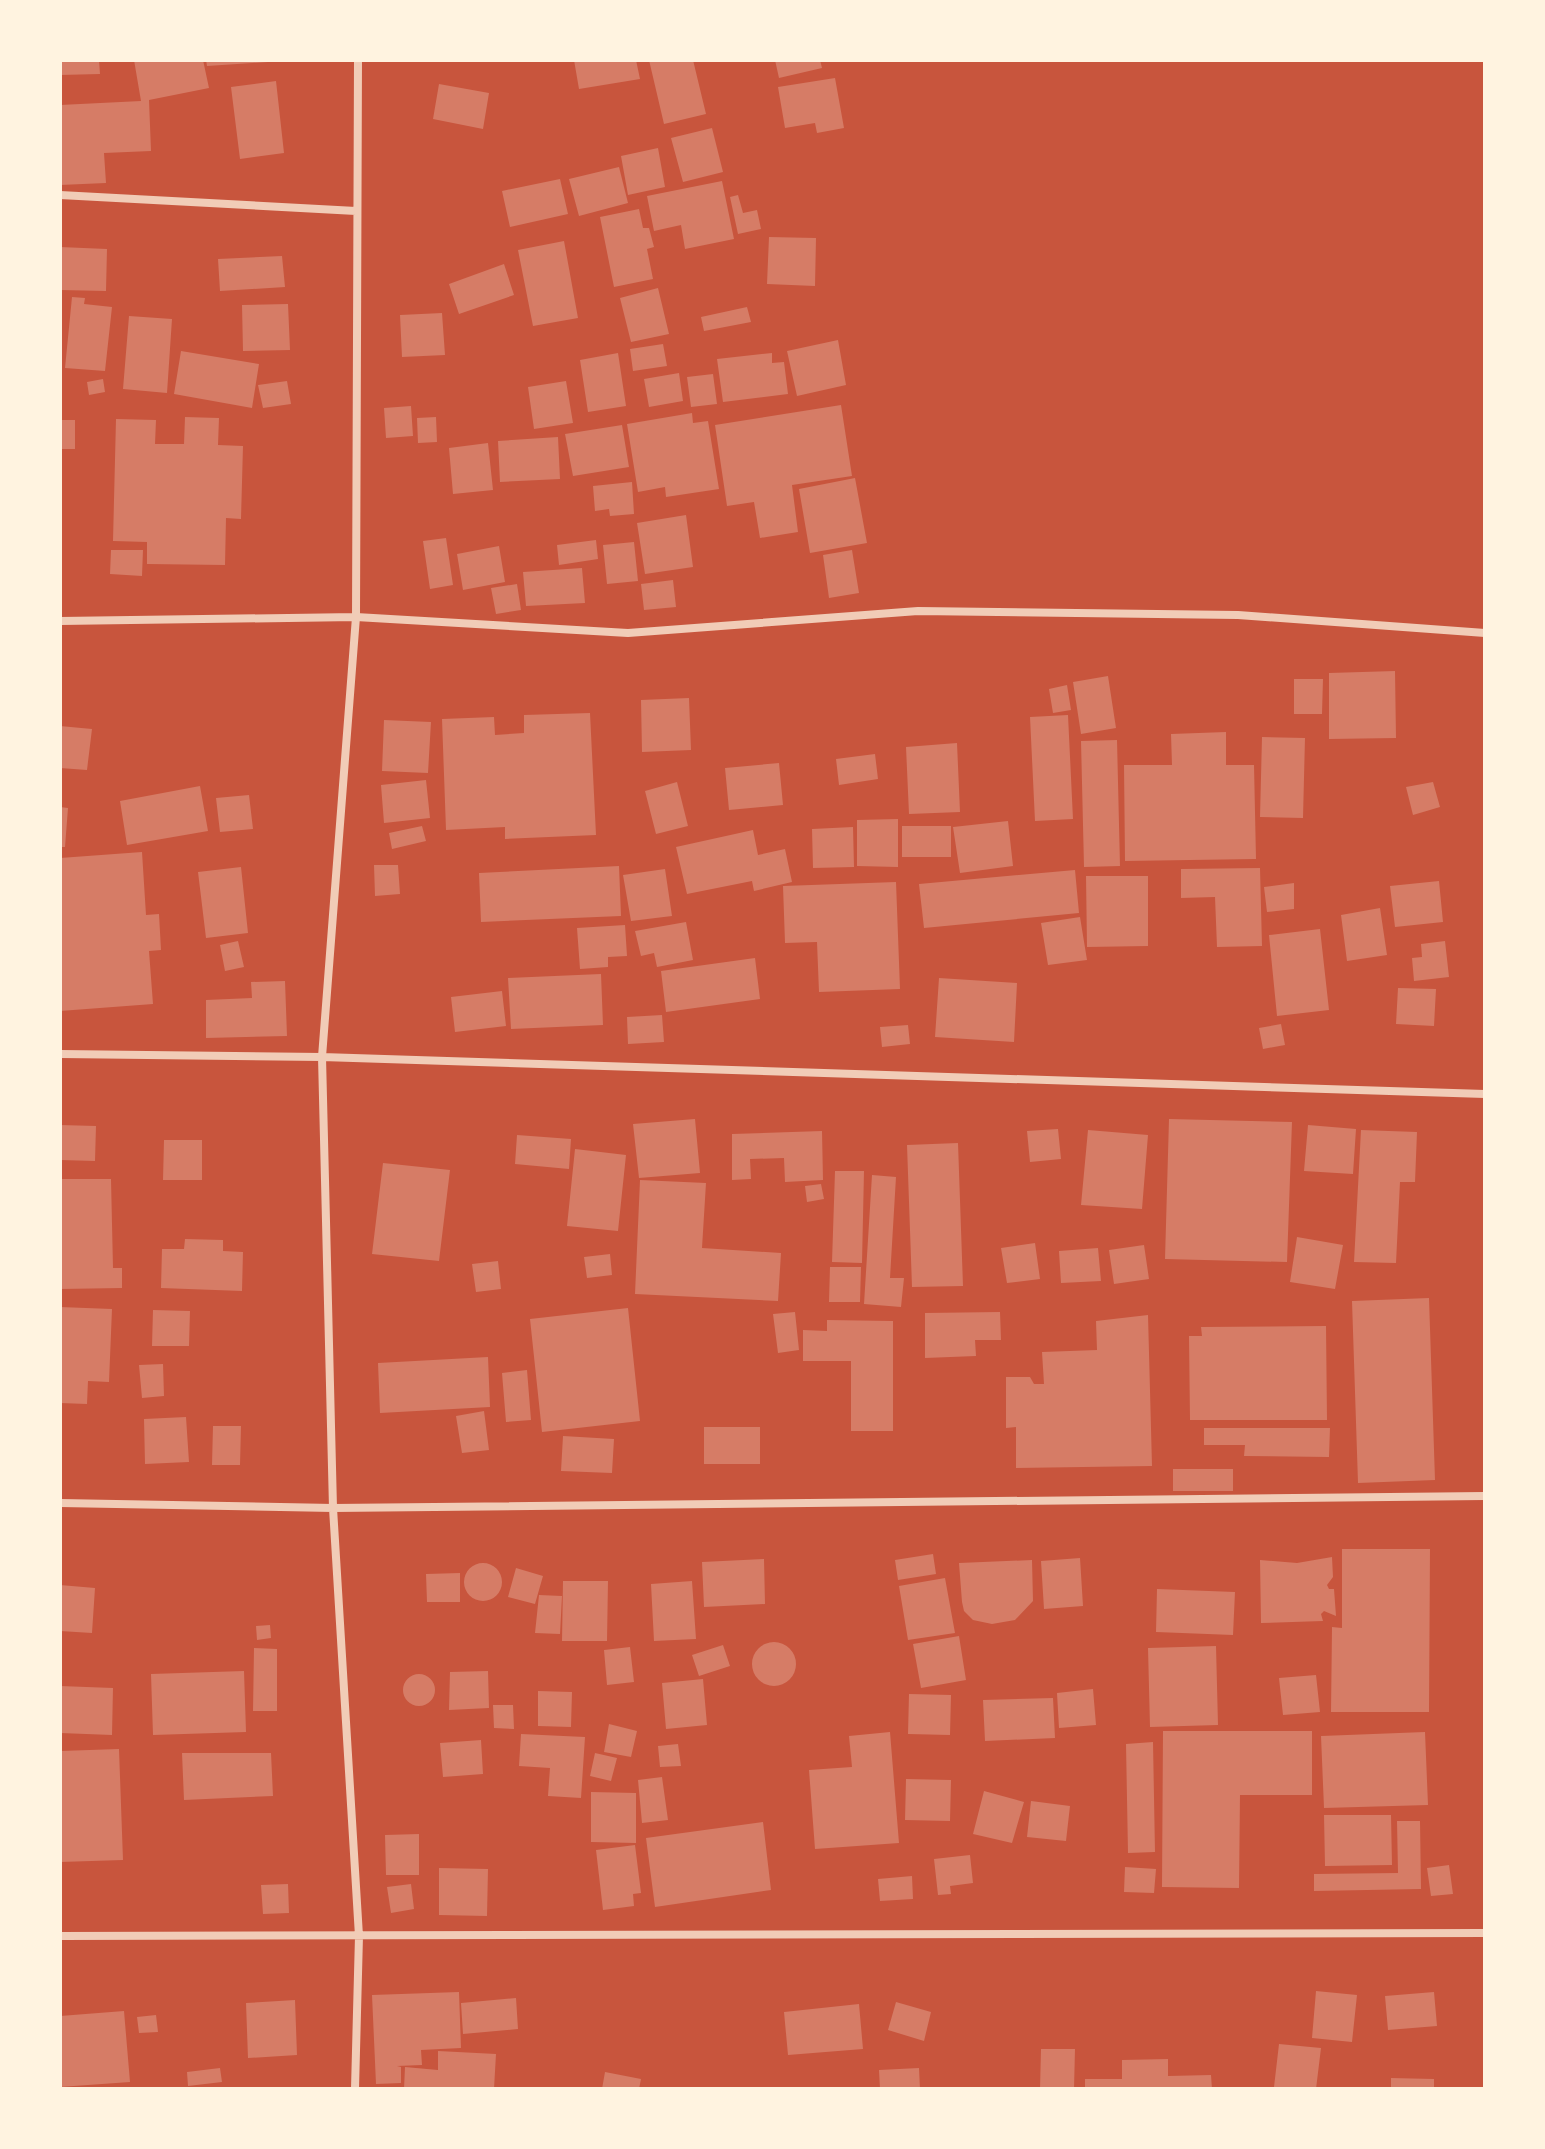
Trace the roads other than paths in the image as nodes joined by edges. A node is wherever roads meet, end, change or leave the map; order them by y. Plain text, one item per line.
1 (358, 60) edge
2 (60, 195) edge
3 (356, 211) junction
4 (356, 617) junction
5 (60, 621) edge
6 (1485, 633) edge
7 (60, 1054) edge
8 (322, 1057) junction
9 (1485, 1094) edge
10 (1485, 1496) edge
11 (60, 1503) edge
12 (333, 1508) junction
13 (1485, 1933) edge
14 (60, 1936) edge
15 (359, 1936) junction
16 (355, 2089) edge

1 - 3 street
2 - 3 street
3 - 4 street
4 - 5 street
4 - 6 street
4 - 8 street
7 - 8 street
8 - 9 street
8 - 12 street
10 - 12 street
11 - 12 street
12 - 15 street
13 - 15 street
14 - 15 street
15 - 16 street

